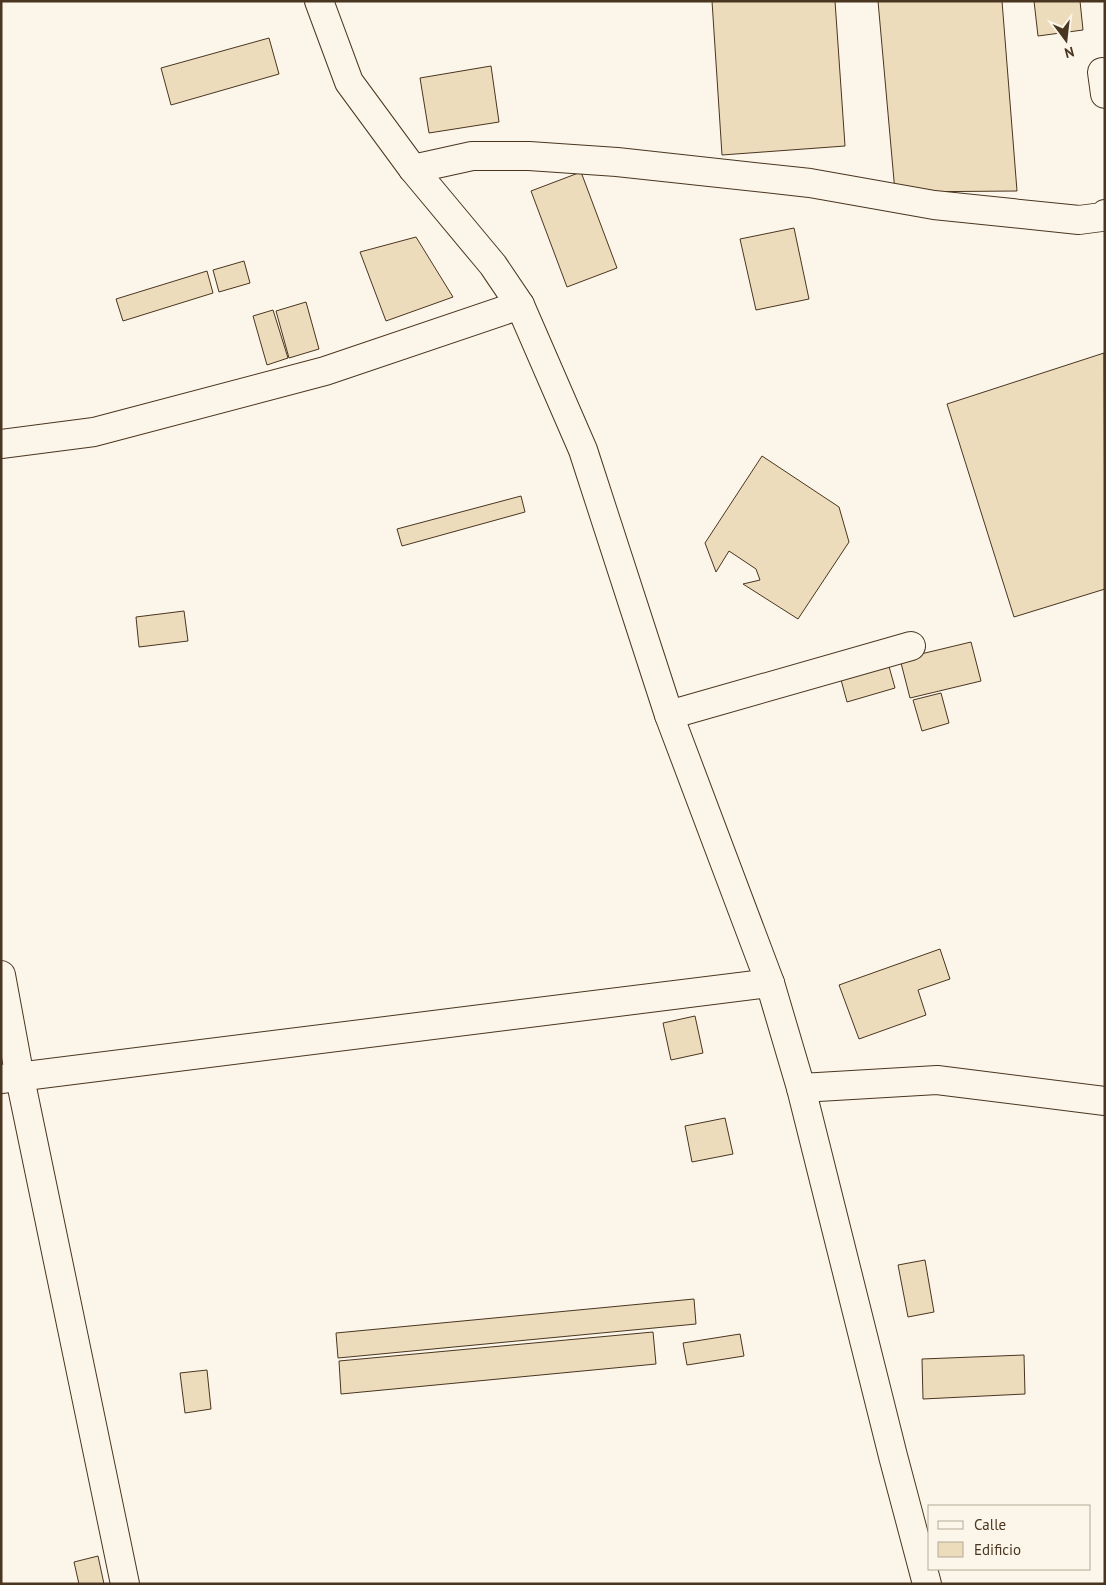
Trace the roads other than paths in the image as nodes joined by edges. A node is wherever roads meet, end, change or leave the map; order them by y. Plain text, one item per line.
1 (319, 1) edge
2 (413, 169) junction
3 (1105, 214) edge
4 (520, 305) junction
5 (1, 444) edge
6 (911, 646) dead end
7 (669, 715) junction
8 (1, 975) edge
9 (770, 983) junction
10 (11, 1078) edge
11 (802, 1088) junction
12 (1105, 1101) edge
13 (125, 1584) edge
14 (926, 1584) edge

1 - 2 street
2 - 3 street
2 - 4 street
4 - 5 street
4 - 7 street
6 - 7 street
7 - 9 street
8 - 10 street
9 - 10 street
9 - 11 street
10 - 13 street
11 - 12 street
11 - 14 street

